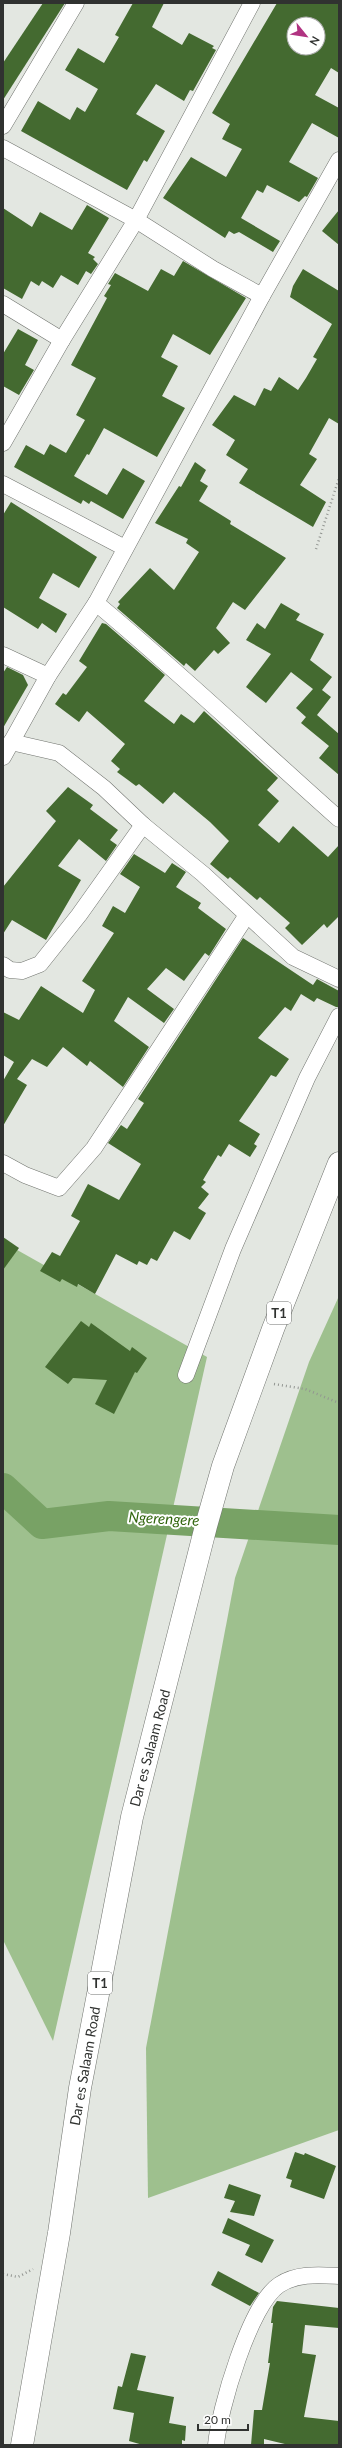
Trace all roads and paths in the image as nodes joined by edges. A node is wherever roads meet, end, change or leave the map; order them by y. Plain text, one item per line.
1 (76, 3) edge
2 (252, 3) edge
3 (3, 126) edge
4 (3, 148) edge
5 (339, 160) edge
6 (136, 220) junction
7 (262, 296) junction
8 (3, 304) edge
9 (62, 340) junction
10 (3, 443) edge
11 (339, 478) edge
12 (3, 484) edge
13 (125, 548) junction
14 (316, 549) dead end
15 (96, 603) junction
16 (3, 655) edge
17 (48, 676) junction
18 (11, 742) junction
19 (3, 757) edge
20 (339, 818) edge
21 (143, 825) junction
22 (247, 915) junction
23 (3, 965) edge
24 (339, 979) edge
25 (339, 1016) edge
26 (3, 1163) edge
27 (339, 1163) edge
28 (186, 1375) dead end
29 (254, 1380) junction
30 (339, 1403) edge
31 (54, 2260) junction
32 (3, 2274) edge
33 (339, 2276) edge
34 (22, 2445) edge
35 (216, 2445) edge

1 - 3 street
2 - 6 street
4 - 6 street
5 - 7 street
6 - 7 street
6 - 9 street
7 - 13 street
8 - 9 street
9 - 10 street
11 - 14 path
12 - 13 street
13 - 15 street
15 - 17 street
15 - 20 street
16 - 17 street
17 - 18 street
18 - 19 street
18 - 21 street
21 - 22 street
21 - 23 street
22 - 24 street
22 - 26 street
25 - 28 street
27 - 29 highway, T1
29 - 30 path
29 - 31 highway, Dar es Salaam Road / T1
31 - 32 path
31 - 34 highway, Dar es Salaam Road / T1
33 - 35 street

